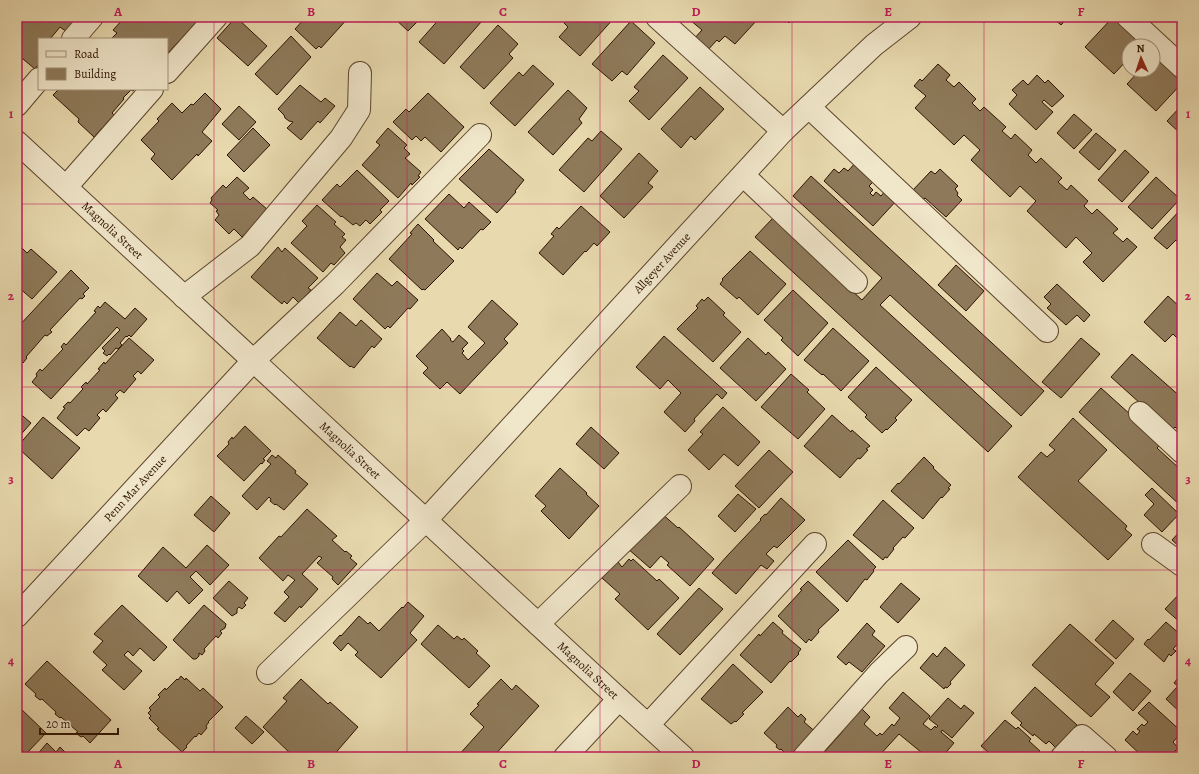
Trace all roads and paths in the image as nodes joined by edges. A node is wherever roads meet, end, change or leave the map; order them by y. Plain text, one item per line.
1 (92, 17) edge
2 (216, 17) edge
3 (657, 17) edge
4 (910, 17) edge
5 (1128, 17) edge
6 (74, 38) edge
7 (1182, 66) edge
8 (168, 71) edge
9 (360, 73) dead end
10 (38, 80) edge
11 (151, 90) edge
12 (17, 104) edge
13 (808, 107) junction
14 (783, 131) junction
15 (480, 135) dead end
16 (17, 142) edge
17 (743, 175) junction
18 (66, 187) junction
19 (856, 282) dead end
20 (184, 297) junction
21 (1047, 331) dead end
22 (253, 361) junction
23 (1140, 413) dead end
24 (1182, 452) edge
25 (680, 486) dead end
26 (426, 520) junction
27 (814, 544) dead end
28 (1154, 544) dead end
29 (1182, 565) edge
30 (17, 616) edge
31 (538, 624) junction
32 (906, 647) dead end
33 (268, 673) dead end
34 (619, 699) junction
35 (648, 725) junction
36 (565, 757) edge
37 (683, 757) edge
38 (804, 757) edge
39 (1062, 757) edge
40 (1106, 757) edge

1 - 6 street
2 - 8 street
3 - 14 street
4 - 13 street, Allgeyer Avenue
5 - 7 street
9 - 20 street
10 - 12 street
11 - 18 street
13 - 14 street, Allgeyer Avenue
13 - 21 street
14 - 17 street, Allgeyer Avenue
15 - 22 street, Penn Mar Avenue
16 - 18 street, Magnolia Street
17 - 19 street
17 - 26 street, Allgeyer Avenue
18 - 20 street, Magnolia Street
20 - 22 street, Magnolia Street
22 - 26 street, Magnolia Street
22 - 30 street, Penn Mar Avenue
23 - 24 street
25 - 31 street
26 - 31 street, Magnolia Street
26 - 33 street, Allgeyer Avenue
27 - 35 street
28 - 29 street
31 - 34 street, Magnolia Street
32 - 38 street
34 - 35 street, Magnolia Street
34 - 36 street
35 - 37 street, Magnolia Street
39 - 40 street

